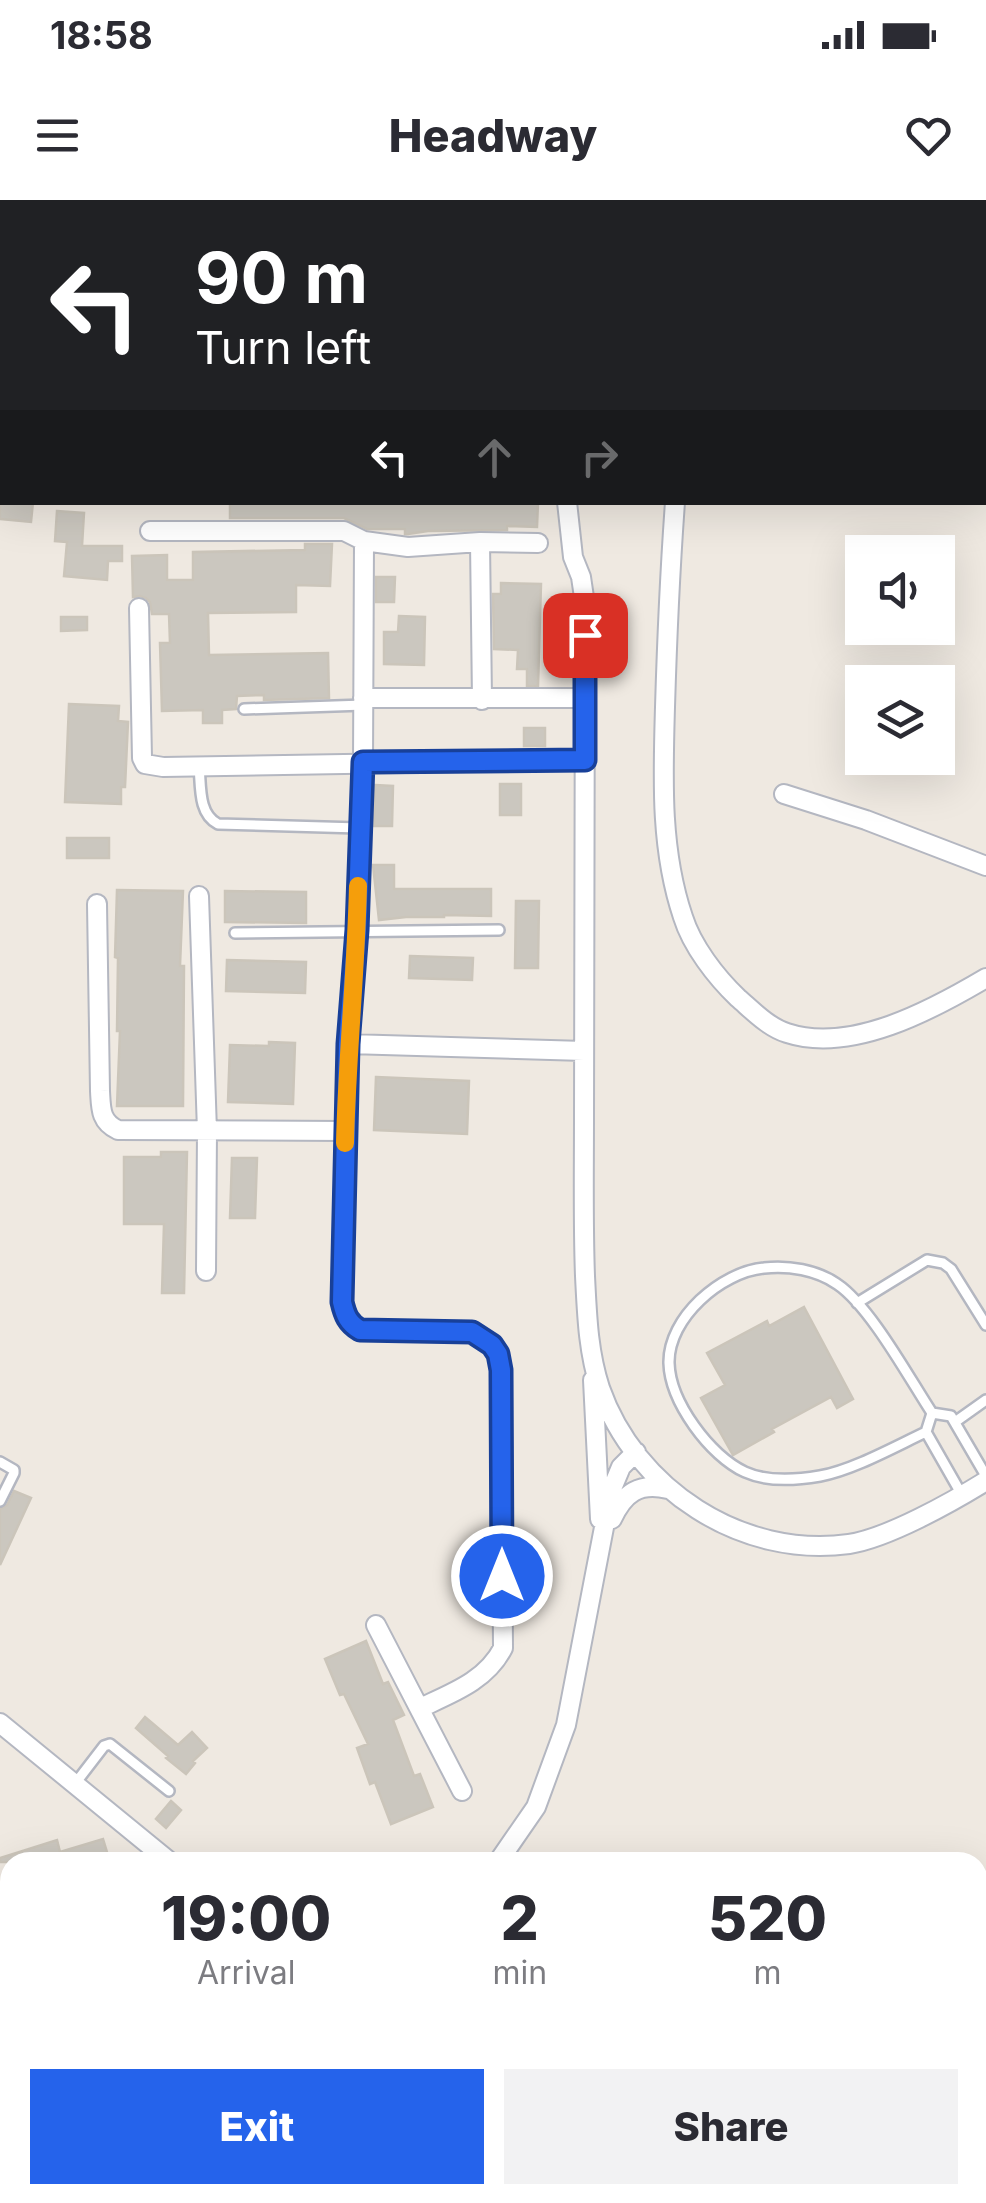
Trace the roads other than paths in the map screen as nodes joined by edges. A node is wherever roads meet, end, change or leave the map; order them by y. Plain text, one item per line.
1 (567, 505) edge
2 (675, 505) edge
3 (150, 531) dead end
4 (364, 541) junction
5 (480, 542) junction
6 (538, 543) dead end
7 (139, 608) dead end
8 (585, 698) junction
9 (482, 700) junction
10 (364, 702) junction
11 (244, 709) dead end
12 (585, 760) junction
13 (363, 762) junction
14 (198, 766) junction
15 (784, 794) dead end
16 (360, 828) junction
17 (986, 866) edge
18 (199, 896) dead end
19 (97, 904) dead end
20 (357, 930) junction
21 (499, 930) dead end
22 (235, 934) dead end
23 (986, 978) edge
24 (348, 1044) junction
25 (584, 1051) junction
26 (207, 1130) junction
27 (346, 1131) junction
28 (206, 1271) dead end
29 (857, 1303) junction
30 (986, 1325) edge
31 (589, 1350) junction
32 (986, 1400) edge
33 (932, 1413) junction
34 (954, 1422) junction
35 (926, 1432) junction
36 (636, 1452) junction
37 (0, 1462) edge
38 (986, 1478) edge
39 (668, 1490) junction
40 (963, 1496) junction
41 (0, 1502) edge
42 (602, 1540) junction
43 (376, 1626) dead end
44 (420, 1708) junction
45 (0, 1723) edge
46 (74, 1785) junction
47 (169, 1791) dead end
48 (462, 1791) dead end
49 (158, 1852) edge
50 (505, 1852) edge

1 - 8 street
2 - 23 street
3 - 4 street
4 - 5 street
4 - 10 street
5 - 6 street
5 - 9 street
7 - 14 street
8 - 9 street
8 - 12 street
9 - 10 street
10 - 11 lane
10 - 13 street
12 - 13 street
12 - 25 street
13 - 14 street
13 - 16 street
14 - 16 lane
15 - 17 street
16 - 20 street
18 - 26 street
19 - 26 street
20 - 21 lane
20 - 22 lane
20 - 24 street
24 - 25 street
24 - 27 street
25 - 31 street
26 - 27 street
26 - 28 street
27 - 44 street
29 - 30 lane
29 - 33 lane
29 - 35 lane
31 - 36 street
31 - 42 street
32 - 34 lane
33 - 34 lane
33 - 35 lane
34 - 38 lane
35 - 40 lane
36 - 39 street
36 - 42 street
37 - 41 lane
38 - 40 street
39 - 40 street
39 - 42 street
42 - 50 street
43 - 44 street
44 - 48 street
45 - 46 street
46 - 47 lane
46 - 49 street

